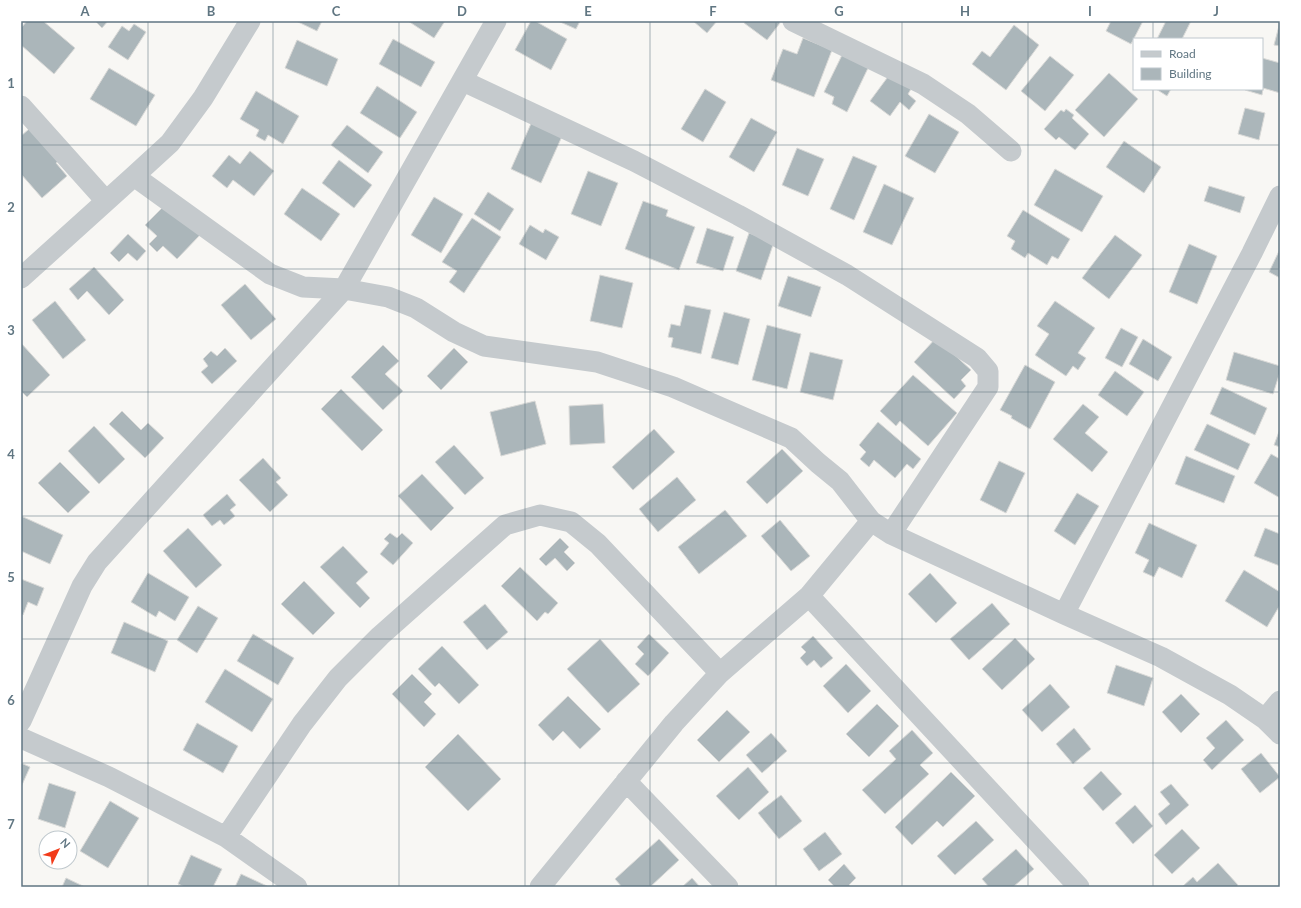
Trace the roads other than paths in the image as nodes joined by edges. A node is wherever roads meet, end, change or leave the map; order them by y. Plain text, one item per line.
1 (250, 21) edge
2 (496, 21) edge
3 (793, 21) edge
4 (463, 81) junction
5 (21, 106) edge
6 (1011, 151) dead end
7 (134, 176) junction
8 (1280, 196) edge
9 (106, 201) junction
10 (21, 278) edge
11 (344, 289) junction
12 (871, 521) junction
13 (891, 534) junction
14 (809, 596) junction
15 (1064, 614) junction
16 (720, 673) junction
17 (1280, 701) edge
18 (1266, 719) junction
19 (21, 721) edge
20 (1280, 734) edge
21 (21, 738) edge
22 (626, 781) junction
23 (226, 837) junction
24 (297, 887) edge
25 (540, 887) edge
26 (728, 887) edge
27 (1079, 887) edge

1 - 7 street
2 - 4 street
3 - 6 street
4 - 11 street
4 - 13 street
5 - 9 street
7 - 9 street
7 - 11 street
8 - 15 street
9 - 10 street
11 - 12 street
11 - 19 street
12 - 13 street
12 - 14 street
13 - 15 street
14 - 16 street
14 - 27 street
15 - 18 street
16 - 22 street
16 - 23 street
17 - 18 street
18 - 20 street
21 - 23 street
22 - 25 street
22 - 26 street
23 - 24 street

